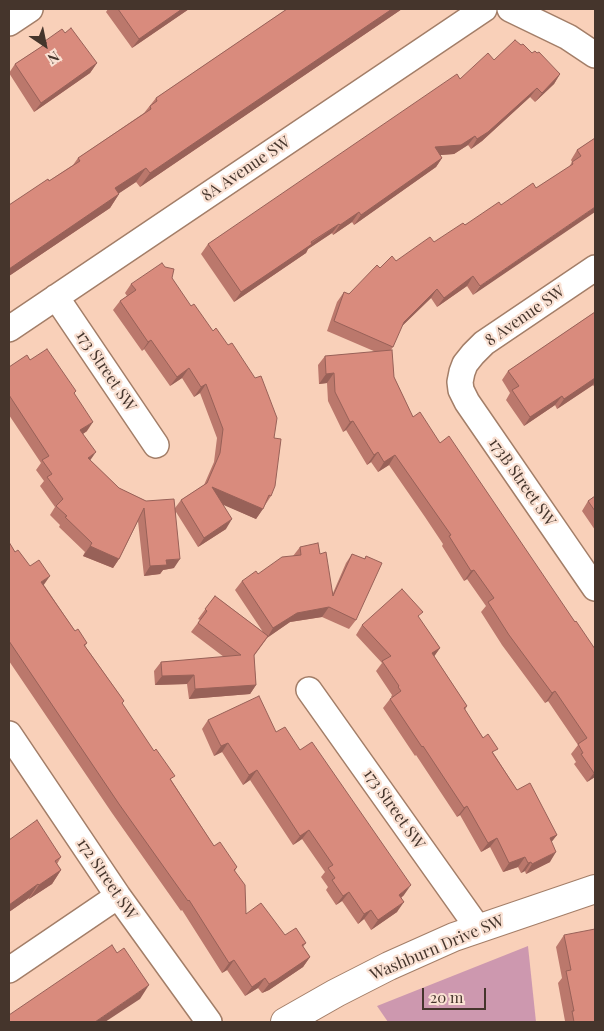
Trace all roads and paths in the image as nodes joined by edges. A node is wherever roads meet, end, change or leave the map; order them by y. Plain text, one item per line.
1 (30, 9) edge
2 (484, 9) edge
3 (510, 9) edge
4 (9, 23) edge
5 (595, 55) edge
6 (595, 268) edge
7 (56, 297) junction
8 (9, 329) edge
9 (462, 372) joint
10 (156, 444) dead end
11 (595, 588) edge
12 (309, 690) dead end
13 (9, 734) edge
14 (595, 889) edge
15 (118, 896) junction
16 (478, 928) junction
17 (9, 970) edge
18 (209, 1022) edge
19 (285, 1022) edge

1 - 4 street
2 - 7 street, 8A Avenue SW
3 - 5 street
6 - 9 street, 8 Avenue SW
7 - 8 street, 8A Avenue SW
7 - 10 street, 173 Street SW
9 - 11 street, 173B Street SW
12 - 16 street, 173 Street SW
13 - 15 street, 172 Street SW
14 - 16 street, Washburn Drive SW
15 - 17 street
15 - 18 street, 172 Street SW
16 - 19 street, Washburn Drive SW

